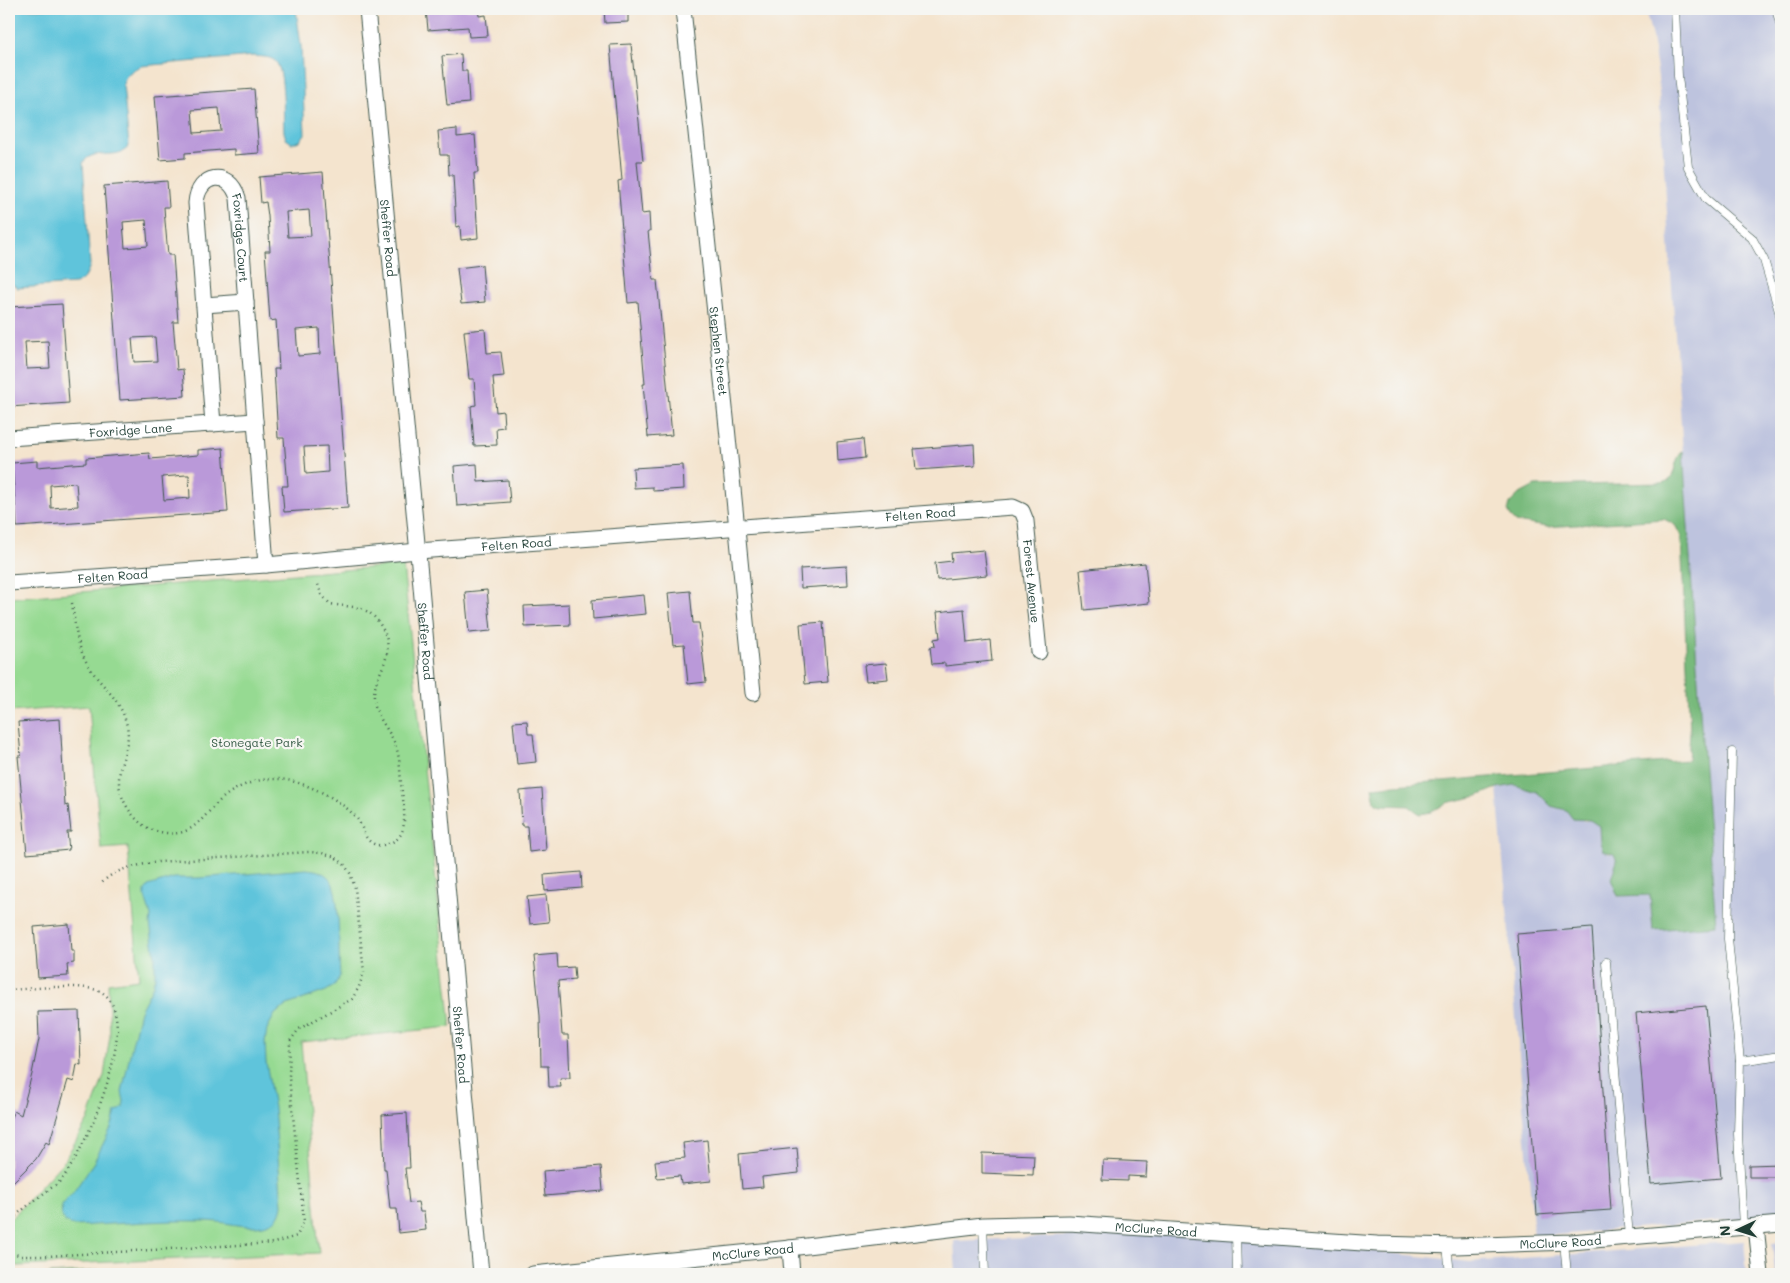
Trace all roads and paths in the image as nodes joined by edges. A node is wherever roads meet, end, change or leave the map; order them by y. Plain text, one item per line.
1 (367, 9) edge
2 (683, 9) edge
3 (1675, 9) edge
4 (1776, 9) edge
5 (1781, 27) edge
6 (246, 302) junction
7 (204, 305) junction
8 (1781, 318) edge
9 (255, 421) junction
10 (213, 424) junction
11 (9, 438) edge
12 (1022, 511) joint
13 (737, 528) junction
14 (418, 551) junction
15 (266, 565) junction
16 (9, 583) edge
17 (318, 584) dead end
18 (72, 603) dead end
19 (1039, 652) dead end
20 (752, 693) dead end
21 (1732, 752) dead end
22 (102, 883) dead end
23 (1606, 962) dead end
24 (9, 990) edge
25 (1781, 1056) edge
26 (1740, 1061) junction
27 (9, 1222) edge
28 (1781, 1224) edge
29 (983, 1225) junction
30 (1750, 1226) junction
31 (1236, 1234) junction
32 (1628, 1237) junction
33 (1564, 1242) junction
34 (1447, 1246) junction
35 (790, 1248) junction
36 (9, 1249) edge
37 (481, 1274) edge
38 (534, 1274) edge
39 (792, 1274) edge
40 (985, 1274) edge
41 (1237, 1274) edge
42 (1450, 1274) edge
43 (1566, 1274) edge
44 (1761, 1274) edge

1 - 14 street, Sheffer Road
2 - 13 street, Stephen Street
3 - 8 lane
4 - 5 lane
6 - 7 street
6 - 7 street, Foxridge Court
6 - 9 street, Foxridge Court
7 - 10 street, Foxridge Court
9 - 10 street, Foxridge Lane
9 - 15 street, Foxridge Court
10 - 11 street, Foxridge Lane
12 - 13 street, Felten Road
12 - 19 street, Forest Avenue
13 - 14 street, Felten Road
13 - 20 street, Stephen Street
14 - 15 street, Felten Road
14 - 37 street, Sheffer Road
15 - 16 street, Felten Road
17 - 18 path
21 - 26 lane
22 - 36 path
23 - 32 lane
24 - 27 path
25 - 26 lane
26 - 30 lane
28 - 30 street, McClure Road
29 - 31 street, McClure Road
29 - 35 street, McClure Road
29 - 40 lane
30 - 32 street, McClure Road
30 - 44 street
31 - 34 street, McClure Road
31 - 41 lane
32 - 33 street, McClure Road
33 - 34 street, McClure Road
33 - 43 lane
34 - 42 lane
35 - 38 street, McClure Road
35 - 39 street

